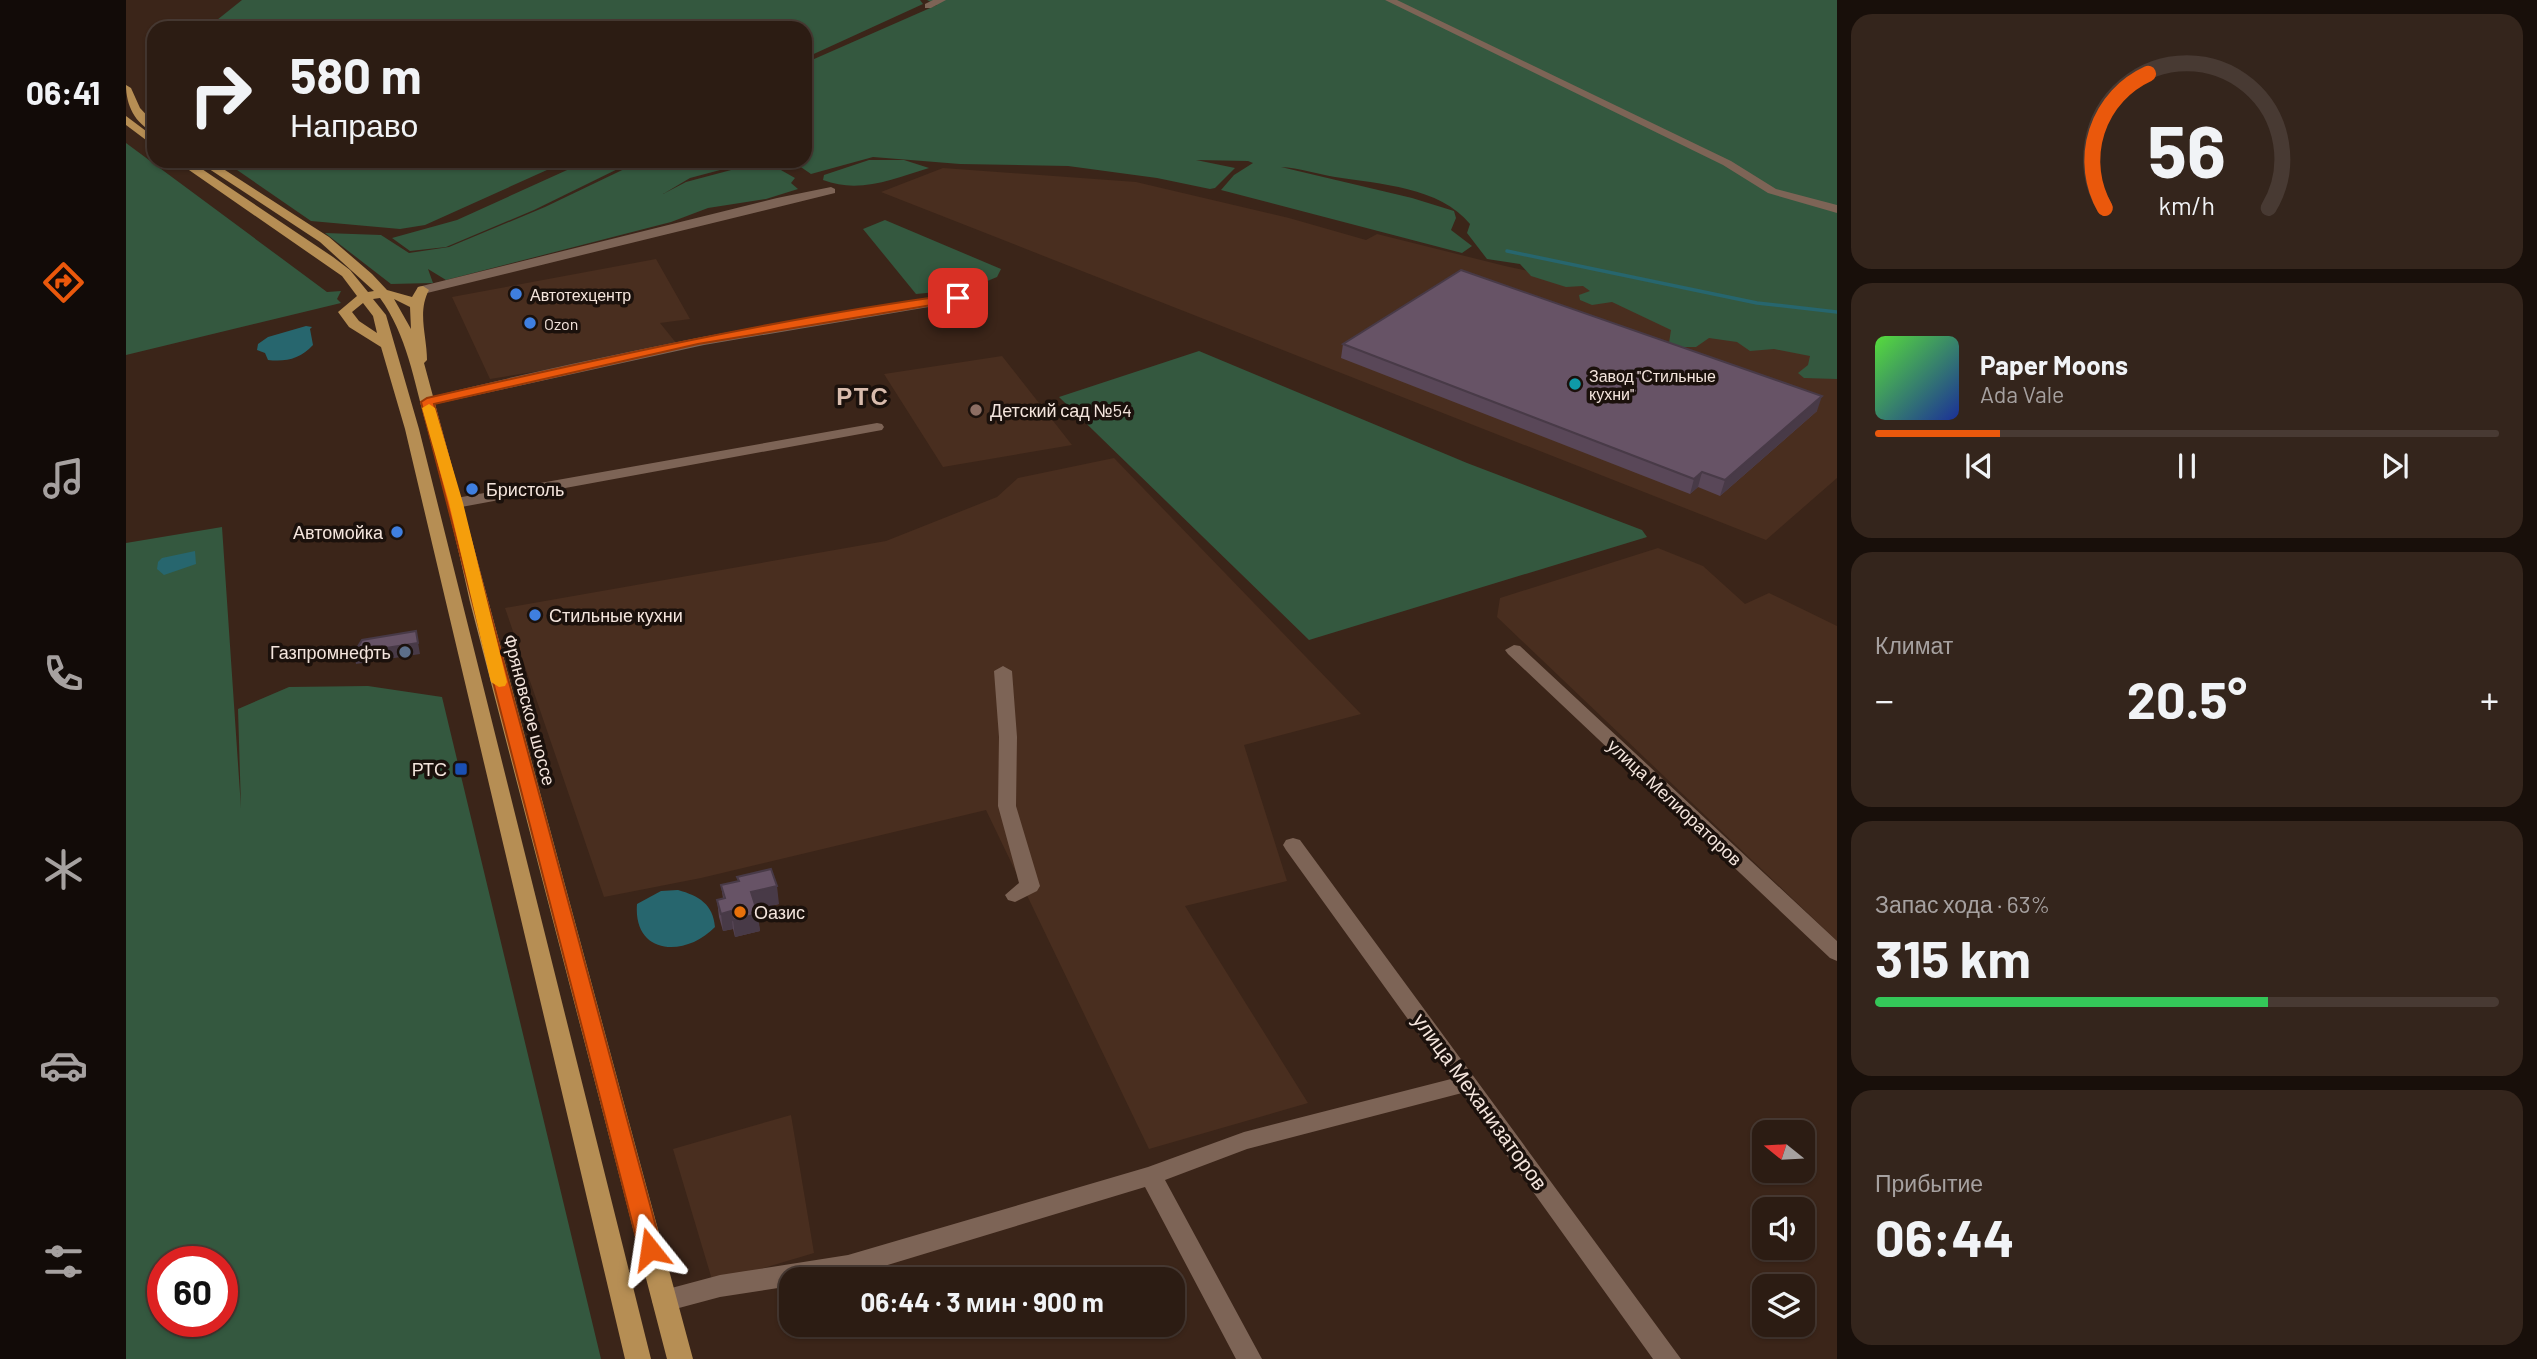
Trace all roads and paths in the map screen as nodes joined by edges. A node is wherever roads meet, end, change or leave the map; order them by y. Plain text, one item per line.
1 (942, 0) edge
2 (1390, 0) edge
3 (928, 6) dead end
4 (126, 88) edge
5 (126, 119) edge
6 (147, 121) edge
7 (147, 137) edge
8 (192, 168) edge
9 (214, 168) edge
10 (831, 191) dead end
11 (1837, 209) edge
12 (370, 280) junction
13 (424, 290) junction
14 (383, 294) junction
15 (983, 294) dead end
16 (366, 297) junction
17 (416, 305) junction
18 (388, 345) junction
19 (419, 370) junction
20 (427, 402) junction
21 (877, 427) dead end
22 (456, 503) junction
23 (1514, 650) dead end
24 (1003, 671) dead end
25 (1293, 845) dead end
26 (1015, 895) dead end
27 (1837, 953) edge
28 (1468, 1083) junction
29 (1151, 1176) junction
30 (664, 1301) junction
31 (638, 1359) edge
32 (680, 1359) edge
33 (1249, 1359) edge
34 (1668, 1359) edge

1 - 3 street
2 - 11 street
4 - 6 main road
5 - 7 main road
8 - 16 main road
9 - 12 main road, Фряновское шоссе
10 - 13 street
12 - 13 main road
12 - 14 main road, Фряновское шоссе
13 - 14 main road
13 - 17 main road
14 - 16 main road
14 - 17 main road
14 - 19 main road, Фряновское шоссе
15 - 20 street
16 - 18 main road
16 - 18 main road
17 - 19 main road
18 - 31 main road
19 - 20 main road, Фряновское шоссе
20 - 22 main road, Фряновское шоссе
21 - 22 street
22 - 30 main road, Фряновское шоссе
23 - 27 street, улица Мелиораторов
24 - 26 street
25 - 28 street, улица Механизаторов
28 - 29 street
28 - 34 street, улица Механизаторов
29 - 30 street
29 - 33 street
30 - 32 main road, Фряновское шоссе

